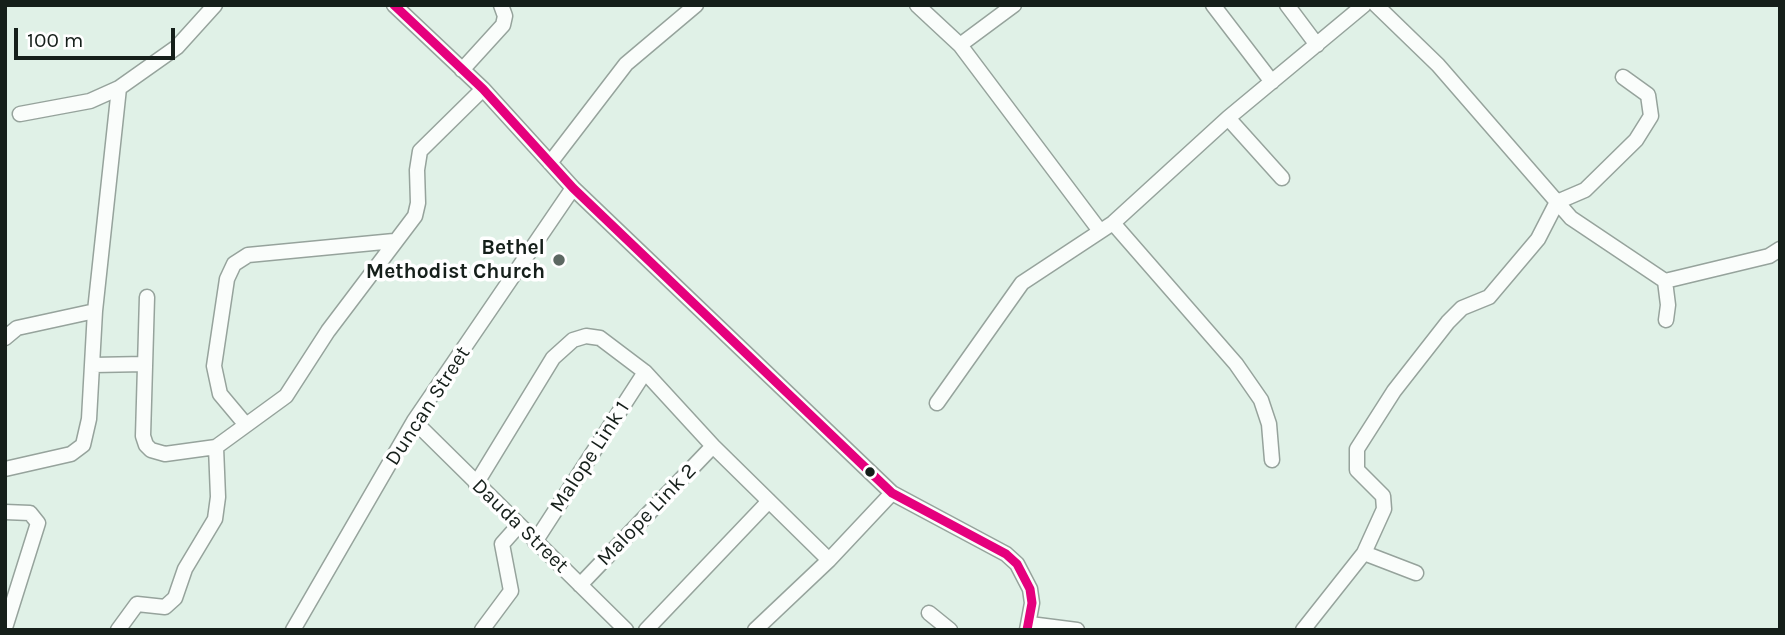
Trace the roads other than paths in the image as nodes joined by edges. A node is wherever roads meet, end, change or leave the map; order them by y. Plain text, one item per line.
1 (215, 5) edge
2 (394, 5) edge
3 (501, 5) edge
4 (696, 5) edge
5 (917, 5) edge
6 (1014, 5) edge
7 (1213, 5) edge
8 (1287, 5) edge
9 (1364, 5) edge
10 (1376, 5) edge
11 (960, 45) junction
12 (1317, 45) junction
13 (462, 70) junction
14 (1623, 77) dead end
15 (1272, 82) junction
16 (119, 88) junction
17 (483, 89) junction
18 (20, 114) dead end
19 (1228, 118) junction
20 (550, 163) junction
21 (1282, 178) dead end
22 (573, 188) junction
23 (1557, 202) junction
24 (1113, 223) junction
25 (1100, 232) junction
26 (394, 241) junction
27 (1780, 249) edge
28 (1665, 281) junction
29 (147, 297) dead end
30 (95, 311) junction
31 (1666, 320) dead end
32 (5, 338) edge
33 (145, 364) junction
34 (93, 365) junction
35 (645, 372) junction
36 (937, 403) dead end
37 (414, 421) junction
38 (246, 425) junction
39 (713, 446) junction
40 (216, 447) junction
41 (1272, 460) dead end
42 (5, 469) edge
43 (476, 484) junction
44 (892, 493) junction
45 (769, 501) junction
46 (5, 512) edge
47 (518, 526) junction
48 (535, 542) junction
49 (1364, 553) junction
50 (829, 560) junction
51 (1416, 573) dead end
52 (580, 584) junction
53 (929, 613) dead end
54 (1029, 627) edge
55 (5, 628) edge
56 (756, 629) edge
57 (118, 630) edge
58 (293, 630) edge
59 (482, 630) edge
60 (626, 630) edge
61 (646, 630) edge
62 (950, 630) edge
63 (1077, 630) edge
64 (1303, 630) edge

1 - 16 street
2 - 13 street
3 - 13 street
4 - 20 street
5 - 11 street
6 - 11 street
7 - 15 street
8 - 12 street
9 - 12 street
10 - 23 street
11 - 25 street
12 - 15 street
13 - 17 street
14 - 23 street
15 - 19 street
16 - 18 street
16 - 30 street
17 - 20 street
17 - 26 street
19 - 21 street
19 - 24 street
20 - 22 street
22 - 37 street, Duncan Street
22 - 44 street
23 - 28 street
23 - 49 street
24 - 25 street
24 - 41 street
25 - 36 street
26 - 38 street
26 - 38 street
27 - 28 street
28 - 31 street
29 - 33 street
30 - 32 street
30 - 34 street
33 - 34 street
33 - 40 street
34 - 42 street
35 - 39 street
35 - 43 street
35 - 48 street, Malope Link 1
37 - 43 street, Dauda Street
37 - 58 street, Duncan Street
38 - 40 street
39 - 45 street
39 - 52 street, Malope Link 2
40 - 57 street
43 - 47 street, Dauda Street
44 - 50 street
44 - 54 street
45 - 50 street
45 - 61 street
46 - 55 street
47 - 48 street, Dauda Street
47 - 59 street
48 - 52 street, Dauda Street
49 - 51 street
49 - 64 street
50 - 56 street
52 - 60 street, Dauda Street
53 - 62 street
54 - 63 street

